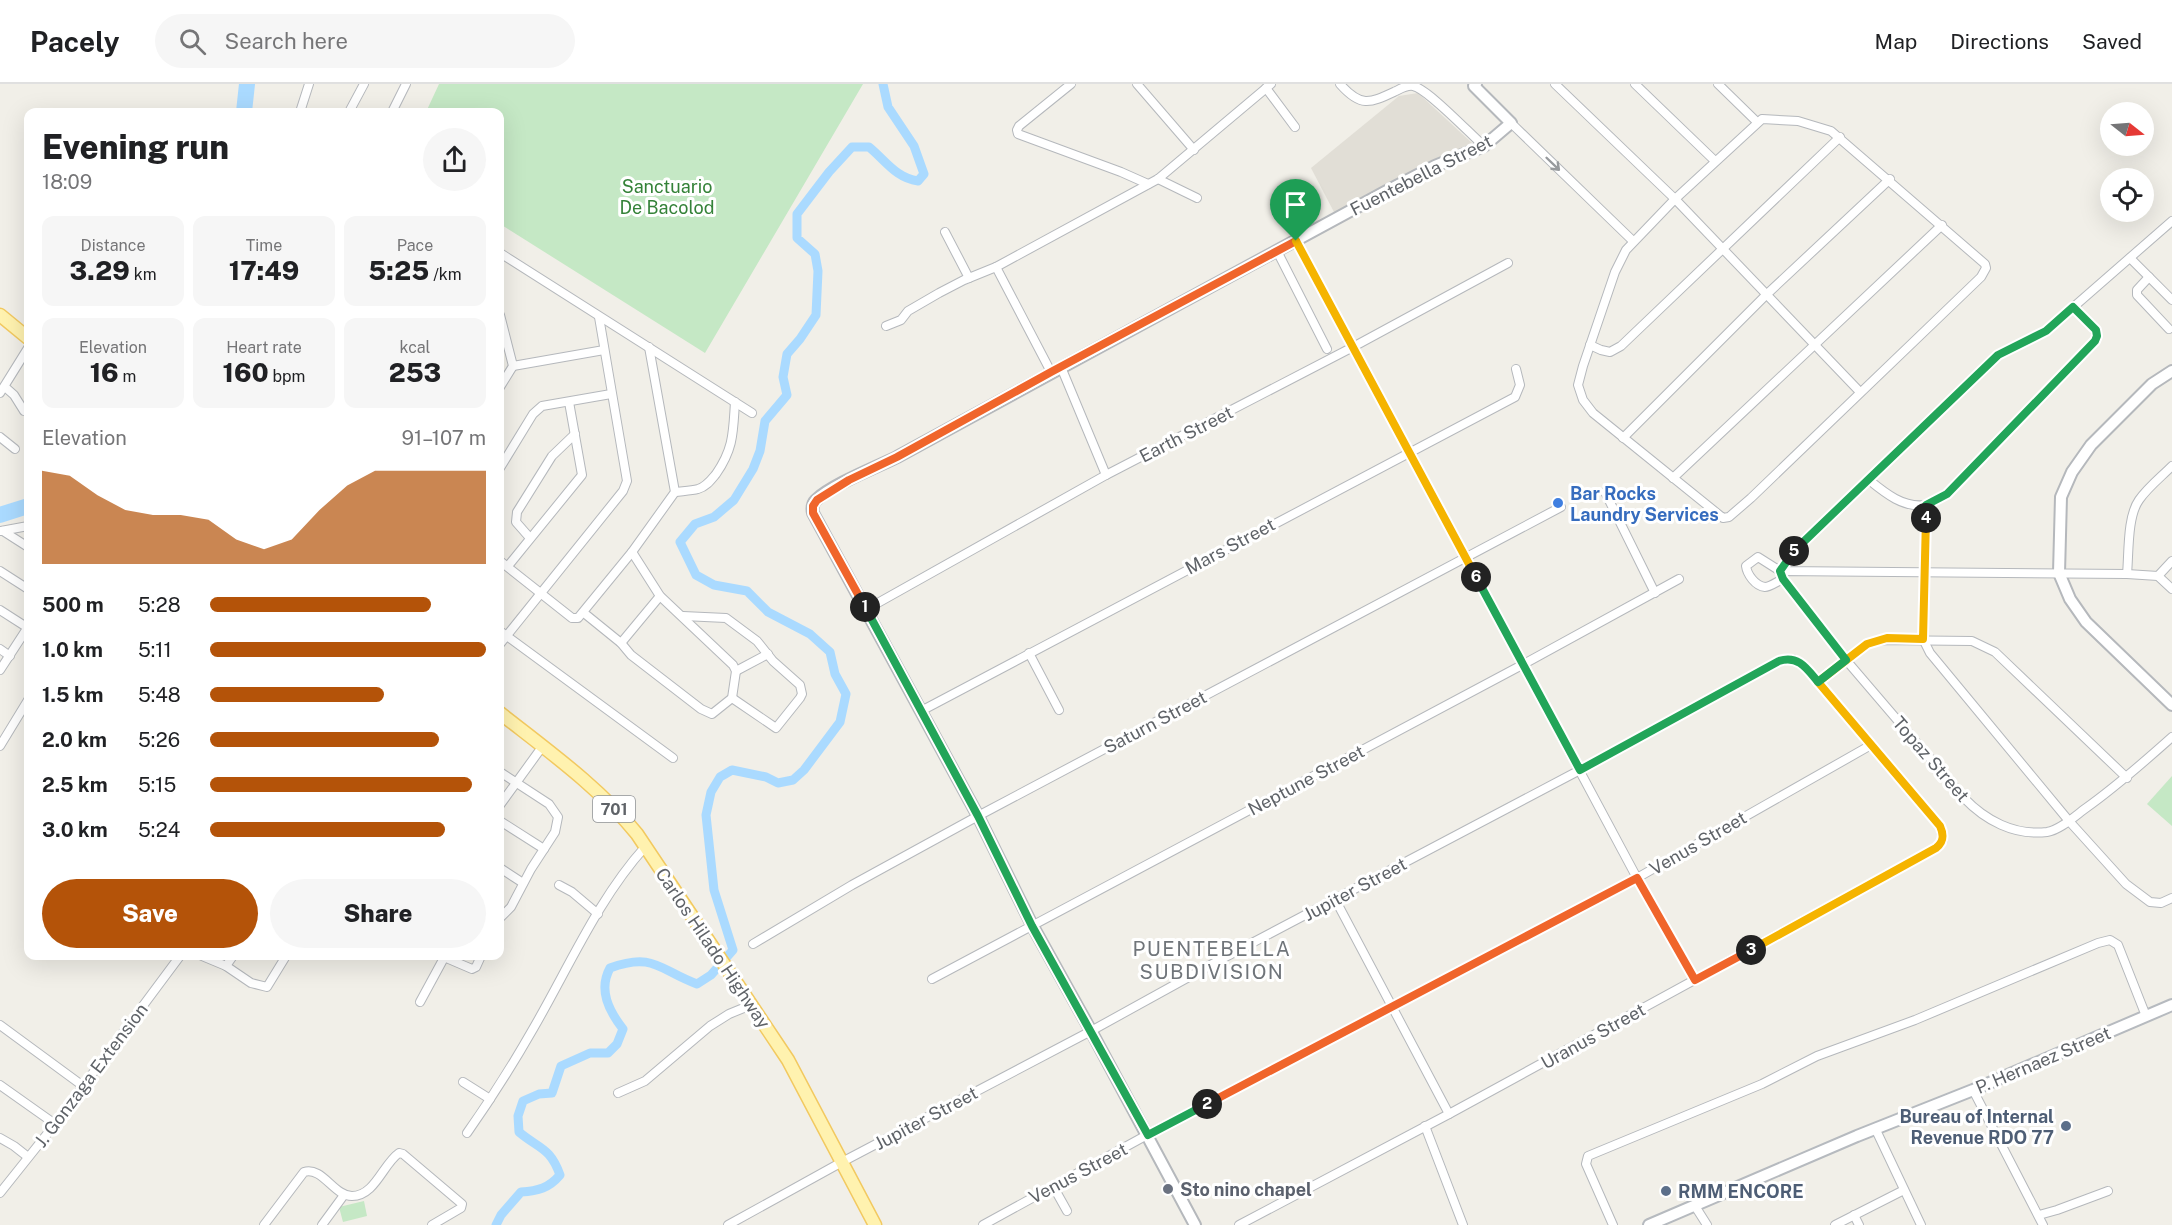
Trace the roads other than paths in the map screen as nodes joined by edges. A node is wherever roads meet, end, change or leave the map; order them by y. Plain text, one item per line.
1 (309, 84) edge
2 (364, 84) edge
3 (406, 84) edge
4 (1071, 84) edge
5 (1137, 84) edge
6 (1340, 84) edge
7 (1555, 84) edge
8 (1635, 84) edge
9 (1718, 84) edge
10 (1474, 85) edge
11 (1269, 86) edge
12 (301, 108) edge
13 (352, 108) edge
14 (394, 108) edge
15 (1756, 122) junction
16 (1511, 123) junction
17 (1295, 127) dead end
18 (1840, 137) junction
19 (1484, 146) junction
20 (1194, 150) junction
21 (1715, 161) junction
22 (1158, 179) junction
23 (1890, 179) junction
24 (1148, 184) junction
25 (1197, 198) dead end
26 (1676, 199) junction
27 (2172, 221) edge
28 (1942, 225) junction
29 (945, 232) dead end
30 (1296, 241) junction
31 (1633, 241) junction
32 (1722, 248) junction
33 (1277, 251) junction
34 (504, 257) edge
35 (2130, 258) junction
36 (1508, 263) dead end
37 (996, 267) junction
38 (2149, 277) junction
39 (969, 278) junction
40 (1766, 295) junction
41 (2172, 300) edge
42 (2073, 307) junction
43 (0, 315) edge
44 (599, 317) junction
45 (886, 326) dead end
46 (2169, 330) dead end
47 (504, 331) edge
48 (24, 335) edge
49 (1590, 345) junction
50 (1813, 346) junction
51 (649, 347) junction
52 (1353, 347) junction
53 (1327, 349) dead end
54 (604, 350) junction
55 (24, 354) edge
56 (513, 366) junction
57 (1056, 369) junction
58 (1516, 369) dead end
59 (2172, 371) edge
60 (504, 381) edge
61 (2, 390) edge
62 (1860, 392) junction
63 (611, 394) junction
64 (569, 402) junction
65 (735, 402) junction
66 (24, 411) dead end
67 (753, 413) dead end
68 (575, 434) junction
69 (0, 437) edge
70 (1623, 438) junction
71 (15, 449) dead end
72 (1411, 453) junction
73 (504, 462) edge
74 (2172, 466) edge
75 (1106, 475) junction
76 (1673, 478) junction
77 (1869, 480) junction
78 (675, 492) junction
79 (1605, 492) dead end
80 (1926, 505) junction
81 (1561, 507) dead end
82 (24, 527) edge
83 (1, 531) edge
84 (530, 538) junction
85 (24, 545) edge
86 (632, 552) junction
87 (1465, 558) junction
88 (2172, 561) edge
89 (504, 564) edge
90 (508, 566) junction
91 (0, 571) edge
92 (1924, 573) junction
93 (2059, 573) junction
94 (2127, 574) junction
95 (1782, 575) junction
96 (2158, 576) junction
97 (1679, 579) dead end
98 (24, 586) edge
99 (2172, 589) edge
100 (541, 592) junction
101 (1655, 593) junction
102 (660, 596) junction
103 (867, 609) junction
104 (0, 610) edge
105 (584, 613) junction
106 (683, 616) junction
107 (24, 625) edge
108 (504, 632) edge
109 (24, 633) edge
110 (504, 634) edge
111 (1923, 639) junction
112 (621, 643) junction
113 (0, 650) edge
114 (1029, 653) junction
115 (768, 654) junction
116 (10, 656) junction
117 (1846, 660) junction
118 (1522, 665) junction
119 (0, 670) edge
120 (736, 671) junction
121 (1818, 682) junction
122 (732, 698) junction
123 (2172, 705) edge
124 (24, 707) edge
125 (1059, 710) dead end
126 (921, 711) junction
127 (504, 716) edge
128 (2172, 737) edge
129 (1871, 745) junction
130 (0, 746) edge
131 (542, 747) junction
132 (673, 758) dead end
133 (1580, 770) junction
134 (504, 774) edge
135 (2127, 778) junction
136 (516, 782) junction
137 (504, 799) edge
138 (978, 816) junction
139 (2069, 821) junction
140 (504, 824) edge
141 (645, 847) junction
142 (544, 849) junction
143 (504, 871) edge
144 (1637, 878) junction
145 (523, 883) junction
146 (559, 885) dead end
147 (2172, 898) edge
148 (1335, 899) junction
149 (504, 913) edge
150 (598, 914) junction
151 (1032, 926) junction
152 (753, 944) dead end
153 (177, 960) edge
154 (212, 960) edge
155 (230, 960) edge
156 (284, 960) edge
157 (442, 960) edge
158 (453, 960) edge
159 (479, 960) edge
160 (226, 966) junction
161 (932, 979) dead end
162 (1695, 980) junction
163 (420, 1002) dead end
164 (752, 1005) junction
165 (2172, 1005) edge
166 (1394, 1007) junction
167 (2146, 1016) junction
168 (0, 1025) edge
169 (1091, 1031) junction
170 (463, 1082) dead end
171 (0, 1085) edge
172 (83, 1086) junction
173 (1973, 1090) junction
174 (618, 1093) dead end
175 (490, 1099) junction
176 (1449, 1114) junction
177 (55, 1124) junction
178 (1425, 1126) junction
179 (1875, 1128) junction
180 (467, 1133) dead end
181 (1148, 1135) junction
182 (0, 1138) edge
183 (28, 1157) junction
184 (842, 1162) junction
185 (1053, 1186) junction
186 (1904, 1190) junction
187 (2108, 1191) dead end
188 (0, 1193) edge
189 (344, 1196) junction
190 (1695, 1206) junction
191 (1067, 1211) dead end
192 (1854, 1215) junction
193 (2038, 1215) junction
194 (264, 1225) edge
195 (322, 1225) edge
196 (432, 1225) edge
197 (728, 1225) edge
198 (875, 1225) edge
199 (982, 1225) edge
200 (1195, 1225) edge
201 (1239, 1225) edge
202 (1463, 1225) edge
203 (1613, 1225) edge
204 (1649, 1225) edge
205 (1707, 1225) edge
206 (1835, 1225) edge
207 (1859, 1225) edge
208 (1921, 1225) edge
209 (2043, 1225) edge

1 - 12 street
2 - 13 street
3 - 14 street
4 - 24 street
5 - 20 street
6 - 19 street
7 - 26 street
8 - 21 street
9 - 15 street
10 - 16 street
11 - 17 street
11 - 20 street
15 - 18 street
15 - 21 street
16 - 19 street, Fuentebella Street
16 -> 31 street
18 - 23 street
18 - 32 street
19 - 30 street, Fuentebella Street
20 - 22 street
21 - 26 street
22 - 24 street
22 - 25 street
23 - 28 street
23 - 40 street
24 - 37 street
26 - 31 street
26 - 32 street
27 - 35 street
28 - 50 street
28 - 62 street
29 - 39 street
30 - 33 street, Fuentebella Street
30 - 52 street
31 - 49 street
32 - 40 street
32 - 49 street
33 - 53 street
33 - 57 street, Fuentebella Street
34 - 44 street
35 - 38 street
35 - 42 street
36 - 52 street, Earth Street
37 - 39 street
37 - 57 street
38 - 41 street
38 - 46 street
39 - 45 street
40 - 50 street
40 - 70 street
42 - 77 street
42 - 80 street
43 - 48 main road
44 - 51 street
44 - 54 street
47 - 56 street
49 - 70 street
50 - 62 street
50 - 76 street
51 - 65 street
51 - 78 street
52 - 72 street
52 - 75 street, Earth Street
54 - 56 street
54 - 63 street
55 - 61 street
56 - 60 street
57 - 75 street
57 - 103 street, Fuentebella Street
58 - 72 street, Mars Street
59 - 93 street
61 - 66 street
62 - 76 street
63 - 64 street
63 - 100 street
64 - 68 street
64 - 73 street
65 - 67 street
65 - 78 street
68 - 84 street
68 - 84 street
69 - 71 street
70 - 76 street
72 - 87 street
72 - 114 street, Mars Street
74 - 94 street
75 - 103 street, Earth Street
77 - 80 street
77 - 95 street
78 - 86 street
79 - 101 street
80 - 92 street
81 - 87 street, Saturn Street
82 - 83 street
83 - 85 street
84 - 90 street
86 - 102 street
86 - 105 street
87 - 118 street
87 - 138 street, Saturn Street
88 - 96 street
89 - 90 street
90 - 100 street
91 - 98 street
92 - 93 street
92 - 95 street
92 - 111 street
93 - 94 street
93 - 123 street
94 - 96 street
95 - 117 street, Topaz Street
96 - 99 street
97 - 101 street, Neptune Street
100 - 105 street
100 - 108 street
101 - 118 street, Neptune Street
102 - 106 street
102 - 112 street
103 - 126 street, Fuentebella Street
104 - 107 street
105 - 112 street
106 - 115 street
106 - 120 street
109 - 116 street
110 - 132 street
111 - 117 street
111 - 135 street
111 - 139 street
112 - 122 street
113 - 116 street
114 - 125 street
114 - 126 street, Mars Street
115 - 120 street
115 - 122 street
116 - 119 street
117 - 121 street
117 - 139 street, Topaz Street
118 - 133 street
118 - 151 street, Neptune Street
120 - 122 street
121 - 129 street
121 - 133 street, Jupiter Street
124 - 130 street
126 - 138 street, Fuentebella Street
127 - 131 main road, Carlos Hilado Highway / 701
128 - 135 street, Topaz Street
129 - 144 street, Venus Street
129 - 162 street, Uranus Street
131 - 136 street
131 - 141 main road, Carlos Hilado Highway / 701
133 - 144 street
133 - 148 street, Jupiter Street
134 - 136 street
135 - 139 street, Topaz Street
136 - 137 street
136 - 142 street
138 - 151 street, Fuentebella Street
138 - 152 street, Saturn Street
139 - 147 street
140 - 142 street
141 - 150 street
141 - 164 main road, Carlos Hilado Highway / 701
142 - 145 street
143 - 145 street
144 - 162 street
144 - 166 street, Venus Street
145 - 149 street
146 - 150 street
148 - 166 street
148 - 169 street, Jupiter Street
150 - 175 street
151 - 161 street, Neptune Street
151 - 169 street, Fuentebella Street
153 - 172 street, J. Gonzaga Extension
154 - 160 street
155 - 160 street
156 - 160 street
157 - 163 street
158 - 159 street
162 - 176 street, Uranus Street
164 - 174 street
164 - 184 main road, Carlos Hilado Highway / 701
165 - 167 street, P. Hernaez Street
166 - 176 street
166 - 181 street, Venus Street
167 - 173 street, P. Hernaez Street
167 - 203 street
168 - 172 street
169 - 181 street, Fuentebella Street
169 - 184 street, Jupiter Street
170 - 175 street
171 - 177 street
172 - 177 street, J. Gonzaga Extension
173 - 179 street, P. Hernaez Street
173 - 193 street
175 - 180 street
176 - 178 street, Uranus Street
177 - 183 street, J. Gonzaga Extension
178 - 201 street, Uranus Street
178 - 202 street
179 - 186 street
179 - 190 street, P. Hernaez Street
181 - 185 street, Venus Street
181 - 200 street, Fuentebella Street
182 - 183 street
183 - 188 street, J. Gonzaga Extension
184 - 197 street, Jupiter Street
184 - 198 main road, Carlos Hilado Highway / 701
185 - 191 street
185 - 199 street, Venus Street
186 - 192 street
186 - 208 street
187 - 193 street
189 - 194 street
189 - 195 street
189 - 196 street
190 - 204 street, P. Hernaez Street
190 - 205 street
192 - 206 street
192 - 207 street
193 - 209 street

